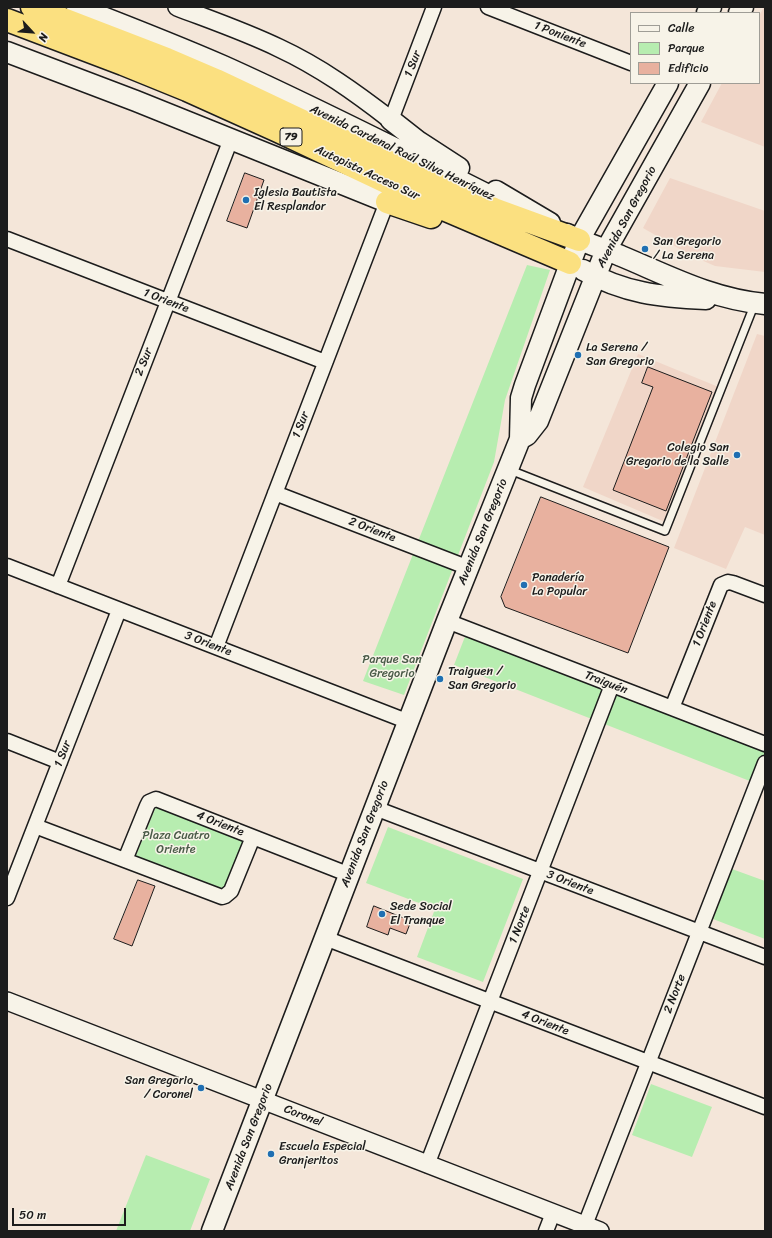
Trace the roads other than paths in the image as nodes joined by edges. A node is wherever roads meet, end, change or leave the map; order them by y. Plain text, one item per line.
1 (32, 7) edge
2 (77, 7) edge
3 (177, 7) edge
4 (434, 7) edge
5 (488, 7) edge
6 (207, 12) edge
7 (7, 20) edge
8 (7, 52) edge
9 (630, 62) edge
10 (7, 66) edge
11 (667, 84) edge
12 (699, 84) edge
13 (136, 101) junction
14 (391, 120) junction
15 (230, 139) junction
16 (387, 202) junction
17 (513, 238) junction
18 (579, 240) junction
19 (8, 244) edge
20 (606, 250) junction
21 (570, 263) junction
22 (595, 277) junction
23 (726, 298) junction
24 (168, 301) junction
25 (760, 304) edge
26 (325, 362) junction
27 (520, 439) junction
28 (508, 469) junction
29 (275, 493) junction
30 (7, 566) edge
31 (469, 568) junction
32 (58, 586) junction
33 (765, 596) edge
34 (119, 610) junction
35 (447, 621) junction
36 (216, 647) junction
37 (612, 685) junction
38 (672, 708) junction
39 (409, 722) junction
40 (7, 741) edge
41 (765, 744) edge
42 (60, 762) junction
43 (765, 763) edge
44 (375, 808) junction
45 (35, 826) junction
46 (253, 837) junction
47 (125, 860) junction
48 (540, 871) junction
49 (350, 875) junction
50 (7, 898) edge
51 (699, 932) junction
52 (325, 938) junction
53 (765, 957) edge
54 (7, 1001) edge
55 (490, 1002) junction
56 (648, 1062) junction
57 (263, 1100) junction
58 (765, 1108) edge
59 (428, 1165) junction
60 (553, 1213) junction
61 (592, 1228) edge
62 (212, 1231) edge
63 (546, 1231) edge

1 - 18 highway, Autopista Acceso Sur / 79
2 - 18 main road, Avenida Cardenal Raúl Silva Henríquez
3 - 6 street, Avenida Cardenal Raúl Silva Henríquez
4 - 14 street, 1 Sur
5 - 9 street, 1 Poniente
6 - 14 street, Avenida Cardenal Raúl Silva Henríquez
7 - 17 highway, Autopista Acceso Sur / 79
8 - 13 main road
10 - 13 main road
11 - 18 main road, Avenida San Gregorio
12 - 20 main road, Avenida San Gregorio
13 - 15 main road
14 - 18 main road
15 - 16 main road
15 - 24 street, 2 Sur
16 - 17 highway
16 - 26 street, 1 Sur
17 - 21 highway, Autopista Acceso Sur / 79
18 - 20 main road, Avenida Cardenal Raúl Silva Henríquez
18 - 21 main road, Avenida San Gregorio
19 - 24 street, 1 Oriente
20 - 22 main road, Avenida San Gregorio
20 - 23 main road, Avenida Cardenal Raúl Silva Henríquez
21 - 22 main road, Avenida Cardenal Raúl Silva Henríquez
21 - 27 main road, Avenida San Gregorio
22 - 23 main road, Avenida Cardenal Raúl Silva Henríquez
22 - 27 main road, Avenida San Gregorio
23 - 25 main road, Avenida Cardenal Raúl Silva Henríquez
24 - 26 street, 1 Oriente
24 - 32 street, 2 Sur
25 - 28 lane
26 - 29 street, 1 Sur
27 - 28 main road, Avenida San Gregorio
28 - 31 main road, Avenida San Gregorio
29 - 31 street, 2 Oriente
29 - 36 street, 1 Sur
30 - 32 street, 3 Oriente
31 - 35 main road, Avenida San Gregorio
32 - 34 street, 3 Oriente
33 - 38 street, 1 Oriente
34 - 36 street, 3 Oriente
34 - 42 street, 1 Sur
35 - 37 street, Traiguén
35 - 39 main road, Avenida San Gregorio
36 - 39 street, 3 Oriente
37 - 38 street, Traiguén
37 - 48 street, 1 Norte
38 - 41 street, Traiguén
39 - 44 main road, Avenida San Gregorio
40 - 42 street
42 - 45 street, 1 Sur
43 - 51 street, 2 Norte
44 - 48 street, 3 Oriente
44 - 49 main road, Avenida San Gregorio
45 - 47 street
45 - 50 street, 1 Sur
46 - 47 street
46 - 47 street, 4 Oriente
46 - 49 street, 4 Oriente
48 - 51 street, 3 Oriente
48 - 55 street, 1 Norte
49 - 52 main road, Avenida San Gregorio
51 - 53 street, 3 Oriente
51 - 56 street, 2 Norte
52 - 55 street, 4 Oriente
52 - 57 main road, Avenida San Gregorio
54 - 57 street, Coronel
55 - 56 street, 4 Oriente
55 - 59 street, 1 Norte
56 - 58 street, 4 Oriente
56 - 61 street, 2 Norte
57 - 59 street, Coronel
57 - 62 main road, Avenida San Gregorio
59 - 60 street, Coronel
60 - 61 street, Coronel
60 - 63 street

